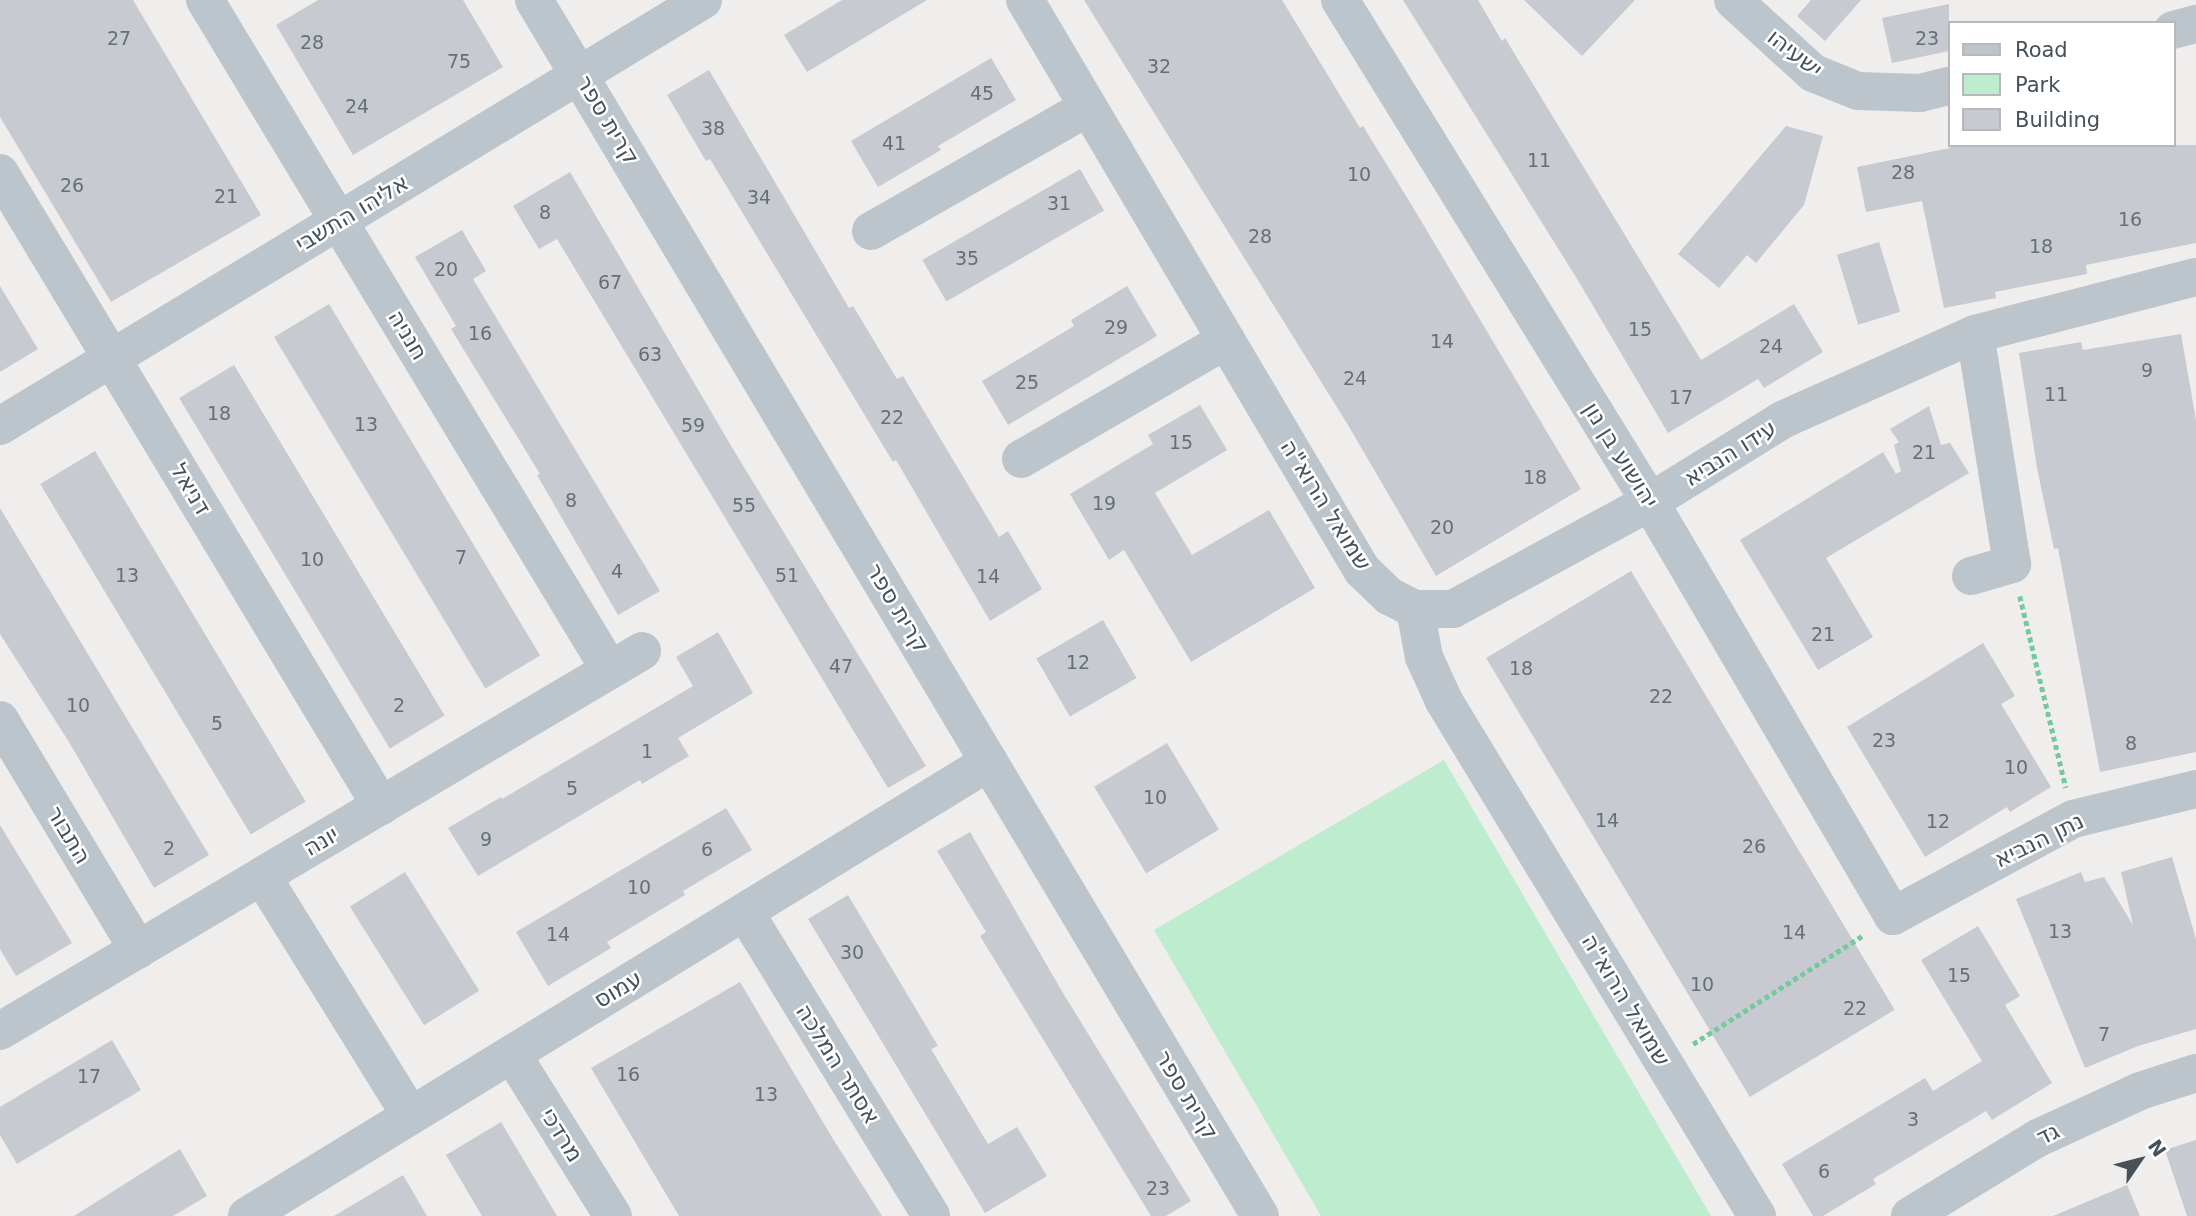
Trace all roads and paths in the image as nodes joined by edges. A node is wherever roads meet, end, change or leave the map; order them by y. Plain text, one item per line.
1 (205, 0) edge
2 (534, 0) edge
3 (703, 0) edge
4 (1025, 0) edge
5 (1340, 0) edge
6 (1733, 0) edge
7 (2196, 24) edge
8 (2175, 29) edge
9 (581, 74) junction
10 (1948, 86) edge
11 (1088, 107) junction
12 (0, 173) edge
13 (339, 221) junction
14 (872, 231) dead end
15 (2196, 277) edge
16 (1975, 334) junction
17 (1226, 340) junction
18 (112, 359) junction
19 (0, 426) edge
20 (1021, 459) dead end
21 (1650, 502) junction
22 (2012, 564) junction
23 (1971, 576) dead end
24 (1415, 609) junction
25 (642, 651) dead end
26 (610, 670) junction
27 (0, 720) edge
28 (989, 762) junction
29 (2196, 789) edge
30 (381, 806) junction
31 (2073, 818) junction
32 (262, 876) junction
33 (745, 912) junction
34 (1893, 916) junction
35 (138, 950) junction
36 (0, 1031) edge
37 (512, 1054) junction
38 (1664, 1063) junction
39 (2196, 1073) edge
40 (411, 1116) junction
41 (270, 1210) edge
42 (1255, 1214) edge
43 (613, 1216) edge
44 (931, 1216) edge
45 (1757, 1216) edge
46 (1910, 1216) edge

1 - 13 street, חנניה
2 - 9 street, קרית ספר
3 - 9 street, אליהו התשבי
4 - 11 street, שמואל הרוא"ה
5 - 21 street, יהושוע בן נון
6 - 10 street, ישעיהו
7 - 8 street
9 - 13 street, אליהו התשבי
9 - 28 street, קרית ספר
11 - 14 street
11 - 17 street, שמואל הרוא"ה
12 - 18 street, דניאל
13 - 18 street, אליהו התשבי
13 - 26 street, חנניה
15 - 16 street, עידו הנביא
16 - 21 street, עידו הנביא
16 - 22 street
17 - 20 street
17 - 24 street, שמואל הרוא"ה
18 - 19 street, אליהו התשבי
18 - 30 street, דניאל
21 - 24 street, עידו הנביא
21 - 34 street, יהושוע בן נון
22 - 23 street
22 - 31 path
24 - 38 street, שמואל הרוא"ה
25 - 26 street, יונה
26 - 30 street, יונה
27 - 35 street, התבור
28 - 33 street, עמוס
28 - 42 street, קרית ספר
29 - 31 street, נתן הנביא
30 - 32 street, יונה
31 - 34 street, נתן הנביא
32 - 35 street, יונה
32 - 40 street
33 - 37 street, עמוס
33 - 44 street, אסתר המלכה
34 - 38 path
35 - 36 street, יונה
37 - 40 street, עמוס
37 - 43 street, מרדכי
38 - 45 street, שמואל הרוא"ה
39 - 46 street, גד
40 - 41 street, עמוס

